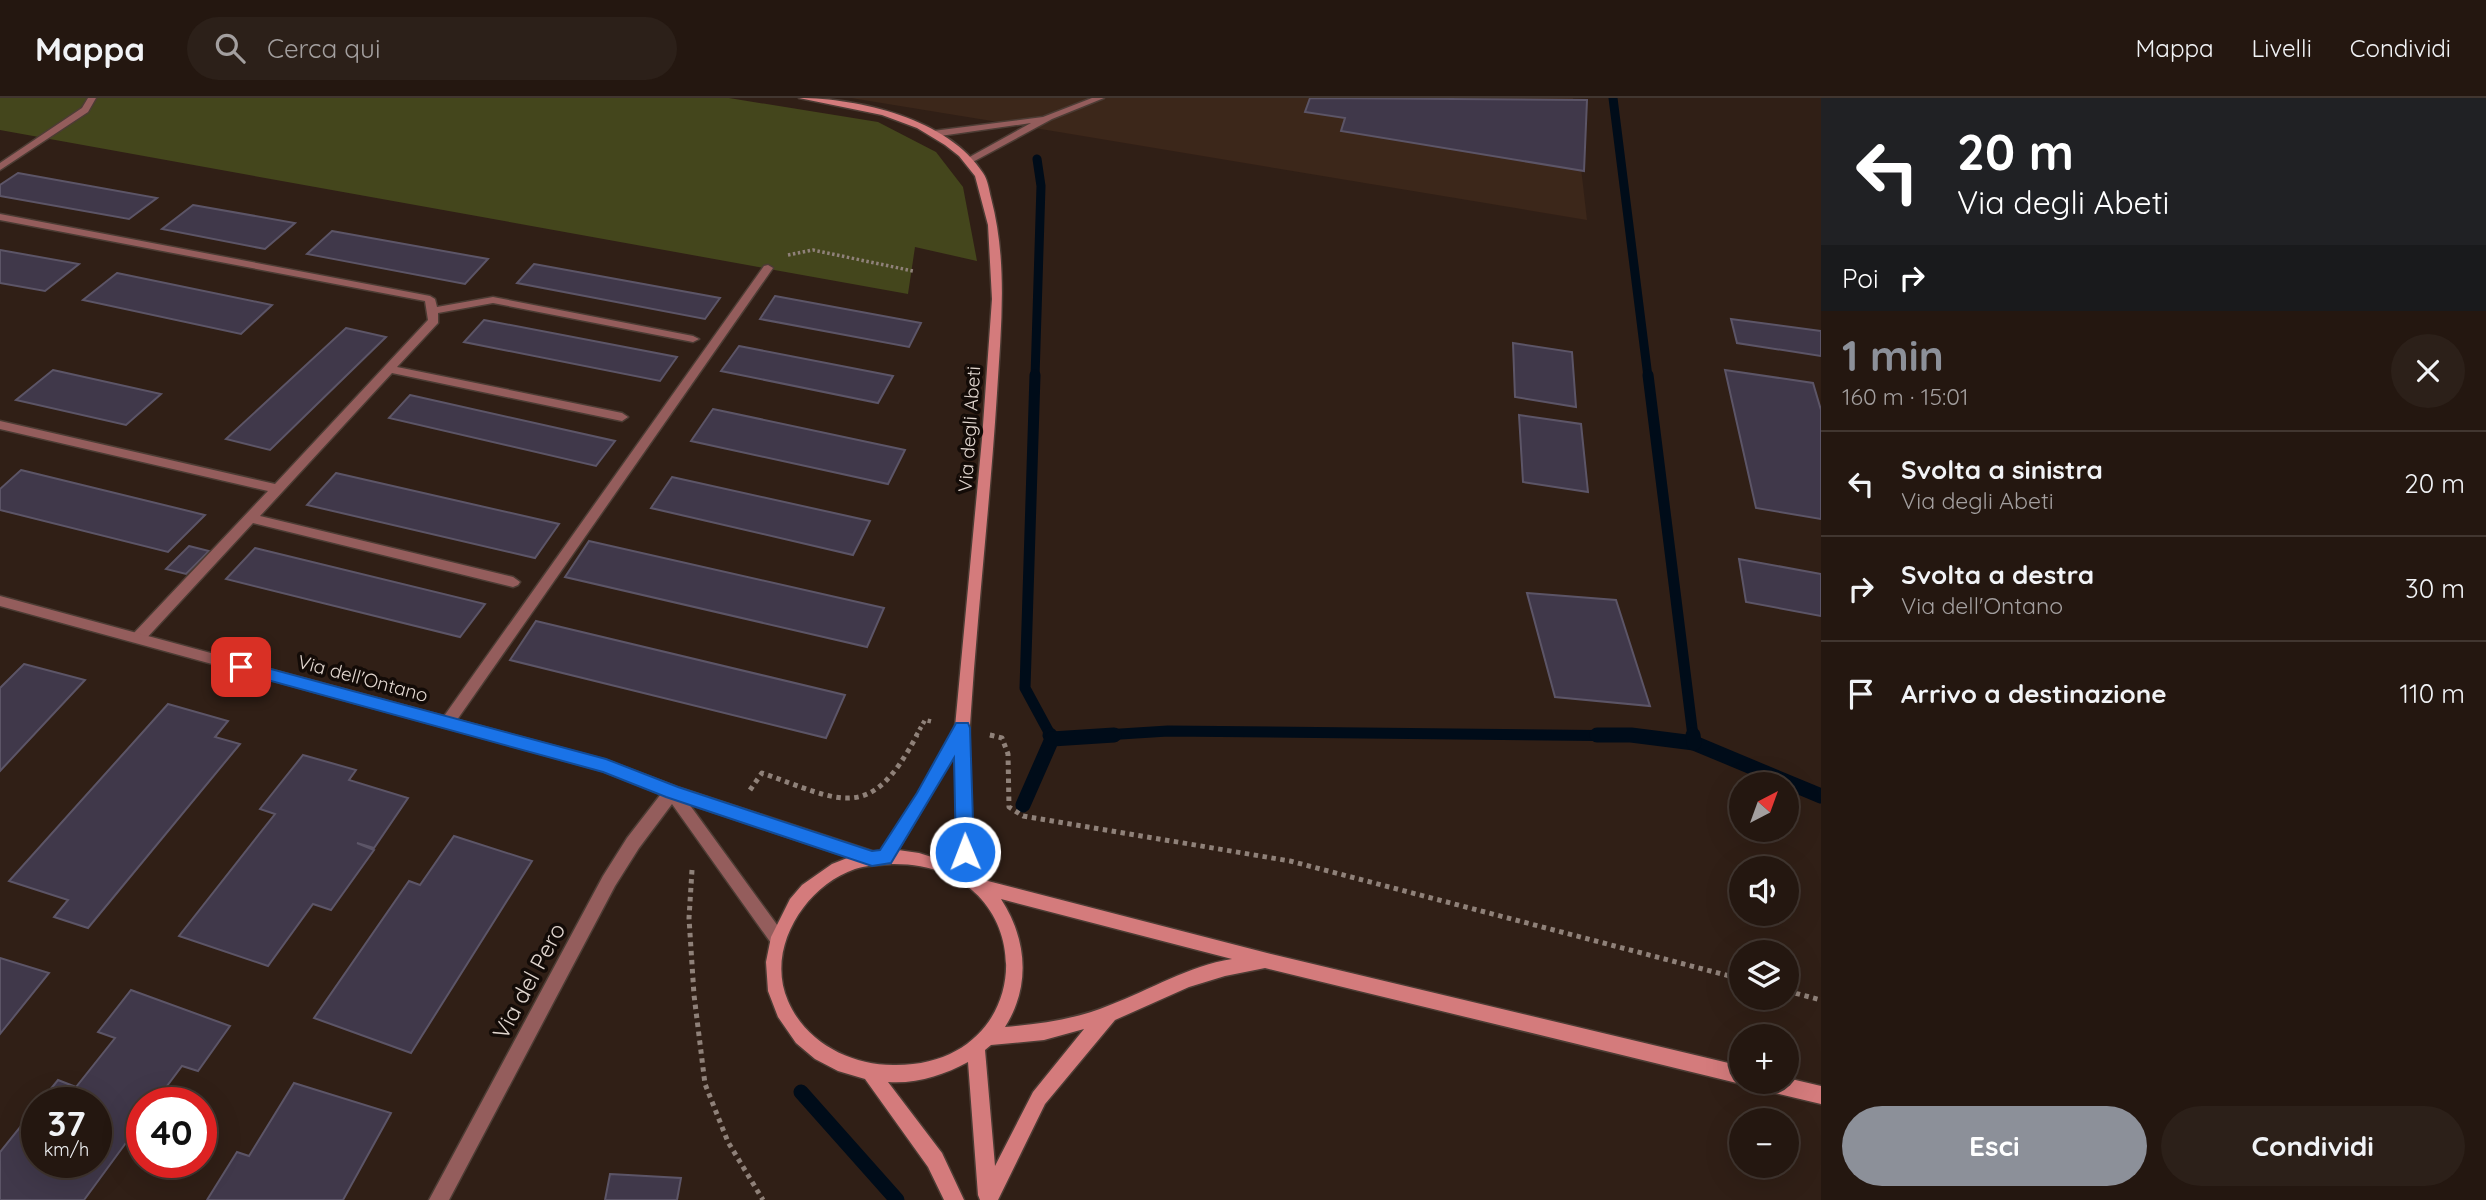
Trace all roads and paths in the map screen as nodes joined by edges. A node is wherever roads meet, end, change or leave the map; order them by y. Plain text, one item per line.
1 (92, 98) edge
2 (803, 98) edge
3 (1100, 98) edge
4 (1049, 117) junction
5 (933, 134) junction
6 (969, 161) junction
7 (0, 167) edge
8 (0, 217) edge
9 (768, 268) joint
10 (913, 271) dead end
11 (432, 311) junction
12 (693, 339) dead end
13 (391, 369) junction
14 (622, 417) dead end
15 (0, 425) edge
16 (279, 489) junction
17 (252, 518) junction
18 (513, 582) dead end
19 (0, 601) edge
20 (138, 638) junction
21 (447, 723) junction
22 (962, 728) junction
23 (672, 792) junction
24 (878, 858) junction
25 (972, 882) junction
26 (777, 937) junction
27 (1267, 961) junction
28 (1729, 976) edge
29 (1799, 994) edge
30 (1821, 1000) edge
31 (1110, 1014) junction
32 (982, 1041) junction
33 (1729, 1072) edge
34 (871, 1073) junction
35 (1799, 1090) edge
36 (1821, 1095) edge
37 (988, 1199) edge
38 (439, 1200) edge
39 (954, 1200) edge

1 - 7 street
2 - 5 street, Via degli Abeti
3 - 4 street
4 - 5 street
4 - 6 street
5 - 6 street, Via degli Abeti
6 - 22 street, Via degli Abeti
8 - 11 street
9 - 10 path
9 - 21 street
11 - 12 street
11 - 13 street
13 - 14 street
13 - 16 street
15 - 16 street
16 - 17 street
17 - 18 street
17 - 20 street
19 - 20 street, Via dell'Ontano
20 - 21 street, Via dell'Ontano
21 - 23 street, Via dell'Ontano
22 - 24 street, Via degli Abeti
22 - 25 street, Via degli Abeti
22 - 28 path
23 - 24 street, Via dell'Ontano
23 - 26 street
23 - 38 street, Via del Pero
24 - 25 street
24 - 26 street
25 - 27 street
25 - 32 street
26 - 34 street
27 - 31 street
27 - 33 street
29 - 30 path
31 - 32 street
31 - 37 street
32 - 34 street
32 - 37 street
34 - 39 street
35 - 36 street

